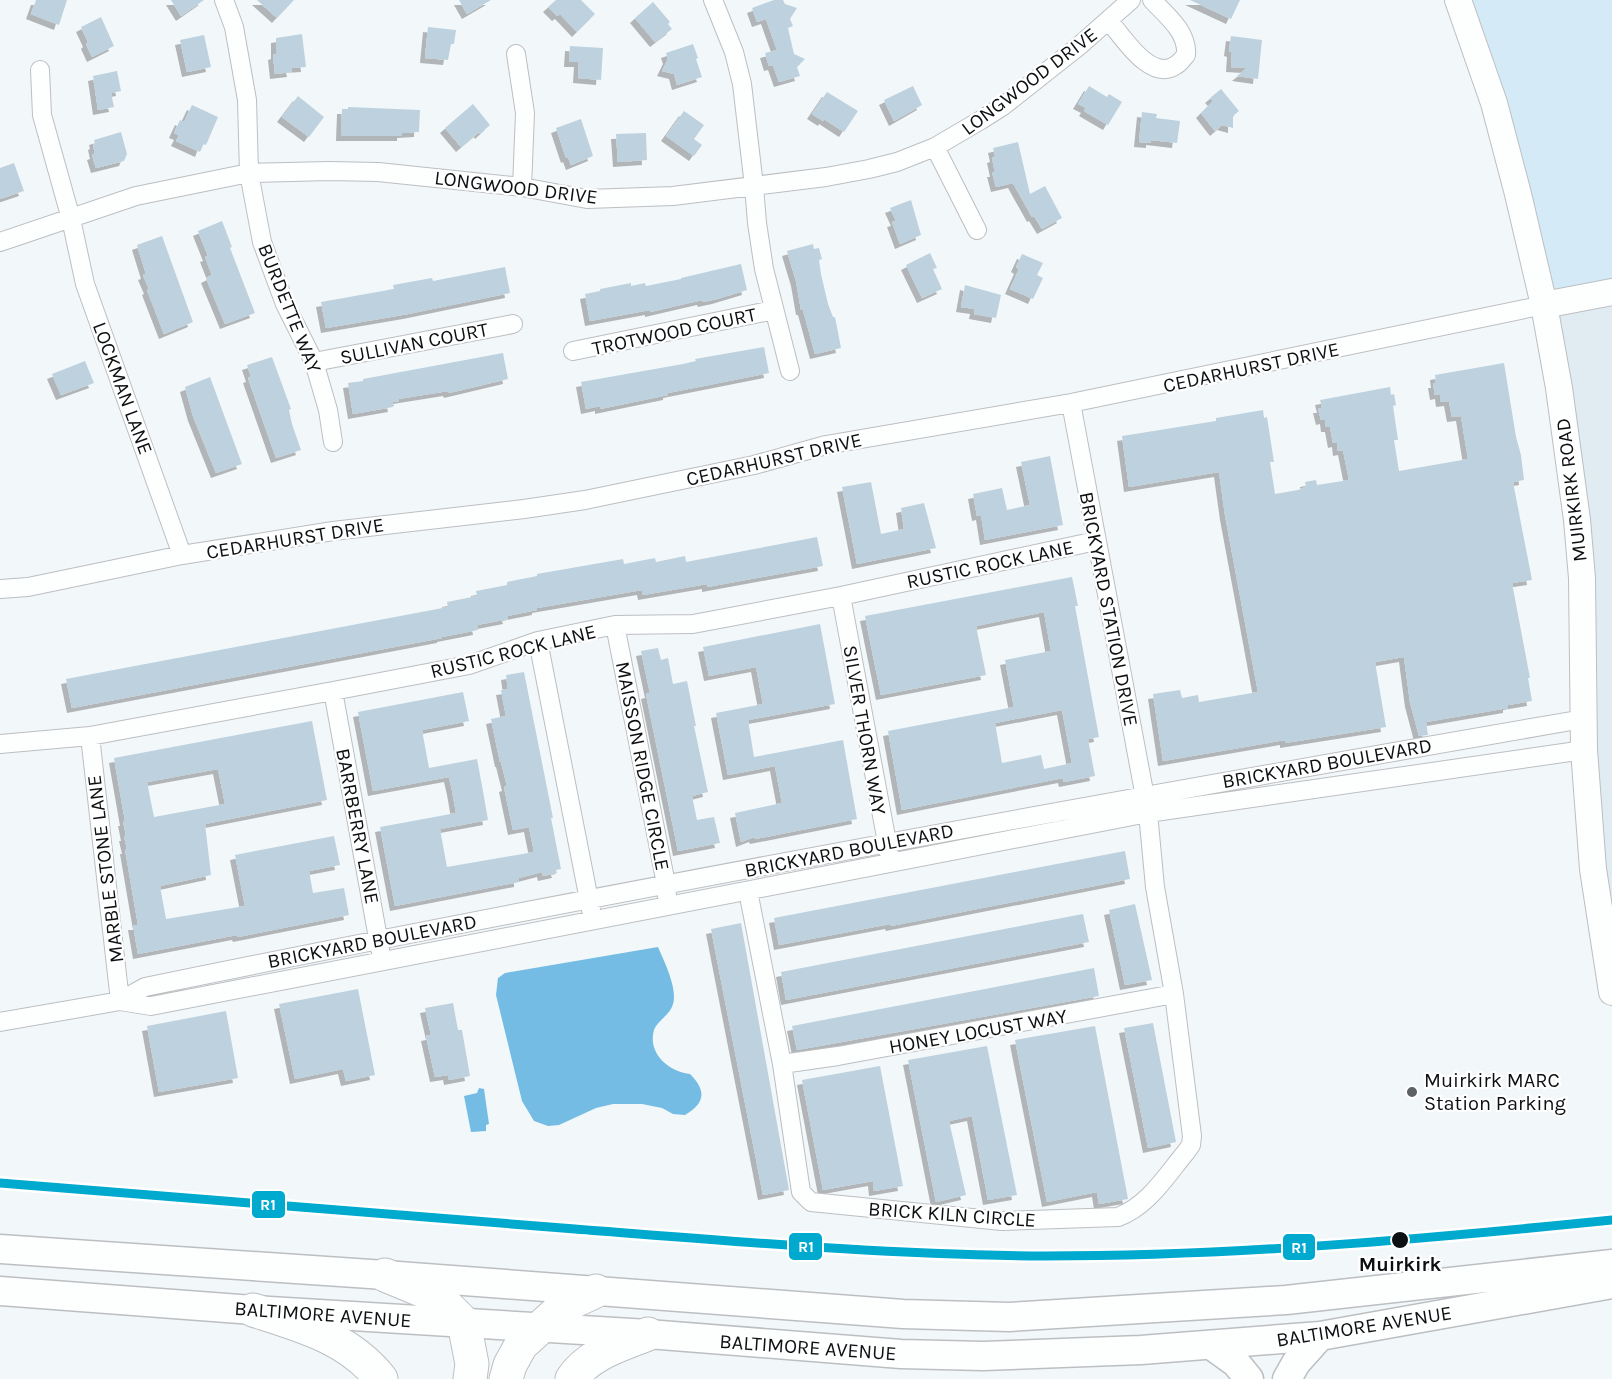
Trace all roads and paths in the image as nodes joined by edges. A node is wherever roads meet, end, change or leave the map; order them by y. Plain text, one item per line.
1 (224, 0) edge
2 (713, 0) edge
3 (1131, 0) edge
4 (1152, 0) edge
5 (1458, 0) edge
6 (1109, 21) junction
7 (516, 54) dead end
8 (40, 70) dead end
9 (935, 147) junction
10 (249, 173) junction
11 (754, 186) junction
12 (522, 187) junction
13 (71, 219) junction
14 (977, 230) dead end
15 (0, 242) edge
16 (1612, 292) edge
17 (1544, 305) junction
18 (774, 310) junction
19 (513, 324) dead end
20 (573, 351) dead end
21 (314, 362) junction
22 (790, 371) dead end
23 (1071, 404) junction
24 (333, 442) dead end
25 (1096, 541) junction
26 (182, 555) junction
27 (0, 589) edge
28 (841, 596) junction
29 (615, 625) junction
30 (538, 641) junction
31 (333, 691) junction
32 (1583, 719) junction
33 (90, 736) junction
34 (0, 744) edge
35 (1584, 750) junction
36 (1144, 795) junction
37 (1148, 813) junction
38 (886, 843) junction
39 (892, 863) junction
40 (666, 884) junction
41 (748, 891) junction
42 (589, 899) junction
43 (668, 907) junction
44 (593, 921) junction
45 (379, 939) junction
46 (1608, 948) edge
47 (382, 962) junction
48 (1612, 992) edge
49 (1174, 994) junction
50 (120, 1001) junction
51 (0, 1022) edge
52 (782, 1064) junction
53 (0, 1249) edge
54 (1612, 1264) edge
55 (385, 1275) junction
56 (1612, 1284) edge
57 (0, 1291) edge
58 (596, 1292) junction
59 (253, 1310) junction
60 (464, 1323) junction
61 (539, 1328) junction
62 (648, 1334) junction
63 (1320, 1336) junction
64 (1211, 1345) junction
65 (381, 1379) edge
66 (470, 1379) edge
67 (506, 1379) edge
68 (572, 1379) edge
69 (1249, 1379) edge
70 (1287, 1379) edge

1 - 10 street, BURDETTE WAY
2 - 11 street
3 - 6 street, LONGWOOD DRIVE
4 - 6 street
5 - 17 main road, MUIRKIRK ROAD
6 - 9 street, LONGWOOD DRIVE
7 - 12 street
8 - 13 street, LOCKMAN LANE
9 - 11 street, LONGWOOD DRIVE
9 - 14 street
10 - 12 street, LONGWOOD DRIVE
10 - 13 street, LONGWOOD DRIVE
10 - 21 street, BURDETTE WAY
11 - 12 street, LONGWOOD DRIVE
11 - 18 street
13 - 15 street, LONGWOOD DRIVE
13 - 26 street, LOCKMAN LANE
16 - 17 main road
17 - 23 street, CEDARHURST DRIVE
17 - 32 main road, MUIRKIRK ROAD
18 - 20 street, TROTWOOD COURT
18 - 22 street
19 - 21 street, SULLIVAN COURT
21 - 24 street, BURDETTE WAY
23 - 25 street, BRICKYARD STATION DRIVE
23 - 26 street, CEDARHURST DRIVE
25 - 28 street, RUSTIC ROCK LANE
25 - 36 street, BRICKYARD STATION DRIVE
26 - 27 street, CEDARHURST DRIVE
28 - 29 street, RUSTIC ROCK LANE
28 - 38 street, SILVER THORN WAY
29 - 30 street, RUSTIC ROCK LANE
29 - 40 street, MAISSON RIDGE CIRCLE
30 - 31 street, RUSTIC ROCK LANE
30 - 42 street
31 - 33 street, RUSTIC ROCK LANE
31 - 45 street, BARRBERRY LANE
32 - 35 main road, MUIRKIRK ROAD
32 - 36 street, BRICKYARD BOULEVARD
33 - 34 street, RUSTIC ROCK LANE
33 - 50 street, MARBLE STONE LANE
35 - 37 street, BRICKYARD BOULEVARD
35 - 46 main road, MUIRKIRK ROAD
36 - 37 street, BRICKYARD STATION DRIVE
36 - 38 street, BRICKYARD BOULEVARD
37 - 39 street, BRICKYARD BOULEVARD
37 - 49 street, BRICK KILN CIRCLE
38 - 39 street, SILVER THORN WAY
38 - 40 street, BRICKYARD BOULEVARD
39 - 41 street, BRICKYARD BOULEVARD
40 - 42 street, BRICKYARD BOULEVARD
40 - 43 street, MAISSON RIDGE CIRCLE
41 - 43 street, BRICKYARD BOULEVARD
41 - 52 street, BRICK KILN CIRCLE
42 - 44 street
42 - 45 street, BRICKYARD BOULEVARD
43 - 44 street, BRICKYARD BOULEVARD
44 - 47 street, BRICKYARD BOULEVARD
45 - 47 street, BARRBERRY LANE
45 - 50 street, BRICKYARD BOULEVARD
46 - 48 main road, MUIRKIRK ROAD
47 - 50 street, BRICKYARD BOULEVARD
49 - 52 street, HONEY LOCUST WAY
49 - 52 street, BRICK KILN CIRCLE
50 - 51 street, BRICKYARD BOULEVARD
53 - 55 main road, BALTIMORE AVENUE
54 - 58 main road, BALTIMORE AVENUE
55 - 58 main road, BALTIMORE AVENUE
55 - 60 highway
56 - 63 main road, BALTIMORE AVENUE
57 - 59 main road, BALTIMORE AVENUE
58 - 61 highway
59 - 60 main road, BALTIMORE AVENUE
59 - 65 highway
60 - 61 main road, BALTIMORE AVENUE
60 - 66 highway
61 - 62 main road, BALTIMORE AVENUE
61 - 67 highway
62 - 64 main road, BALTIMORE AVENUE
62 - 68 highway
63 - 64 main road, BALTIMORE AVENUE
63 - 70 main road
64 - 69 main road

